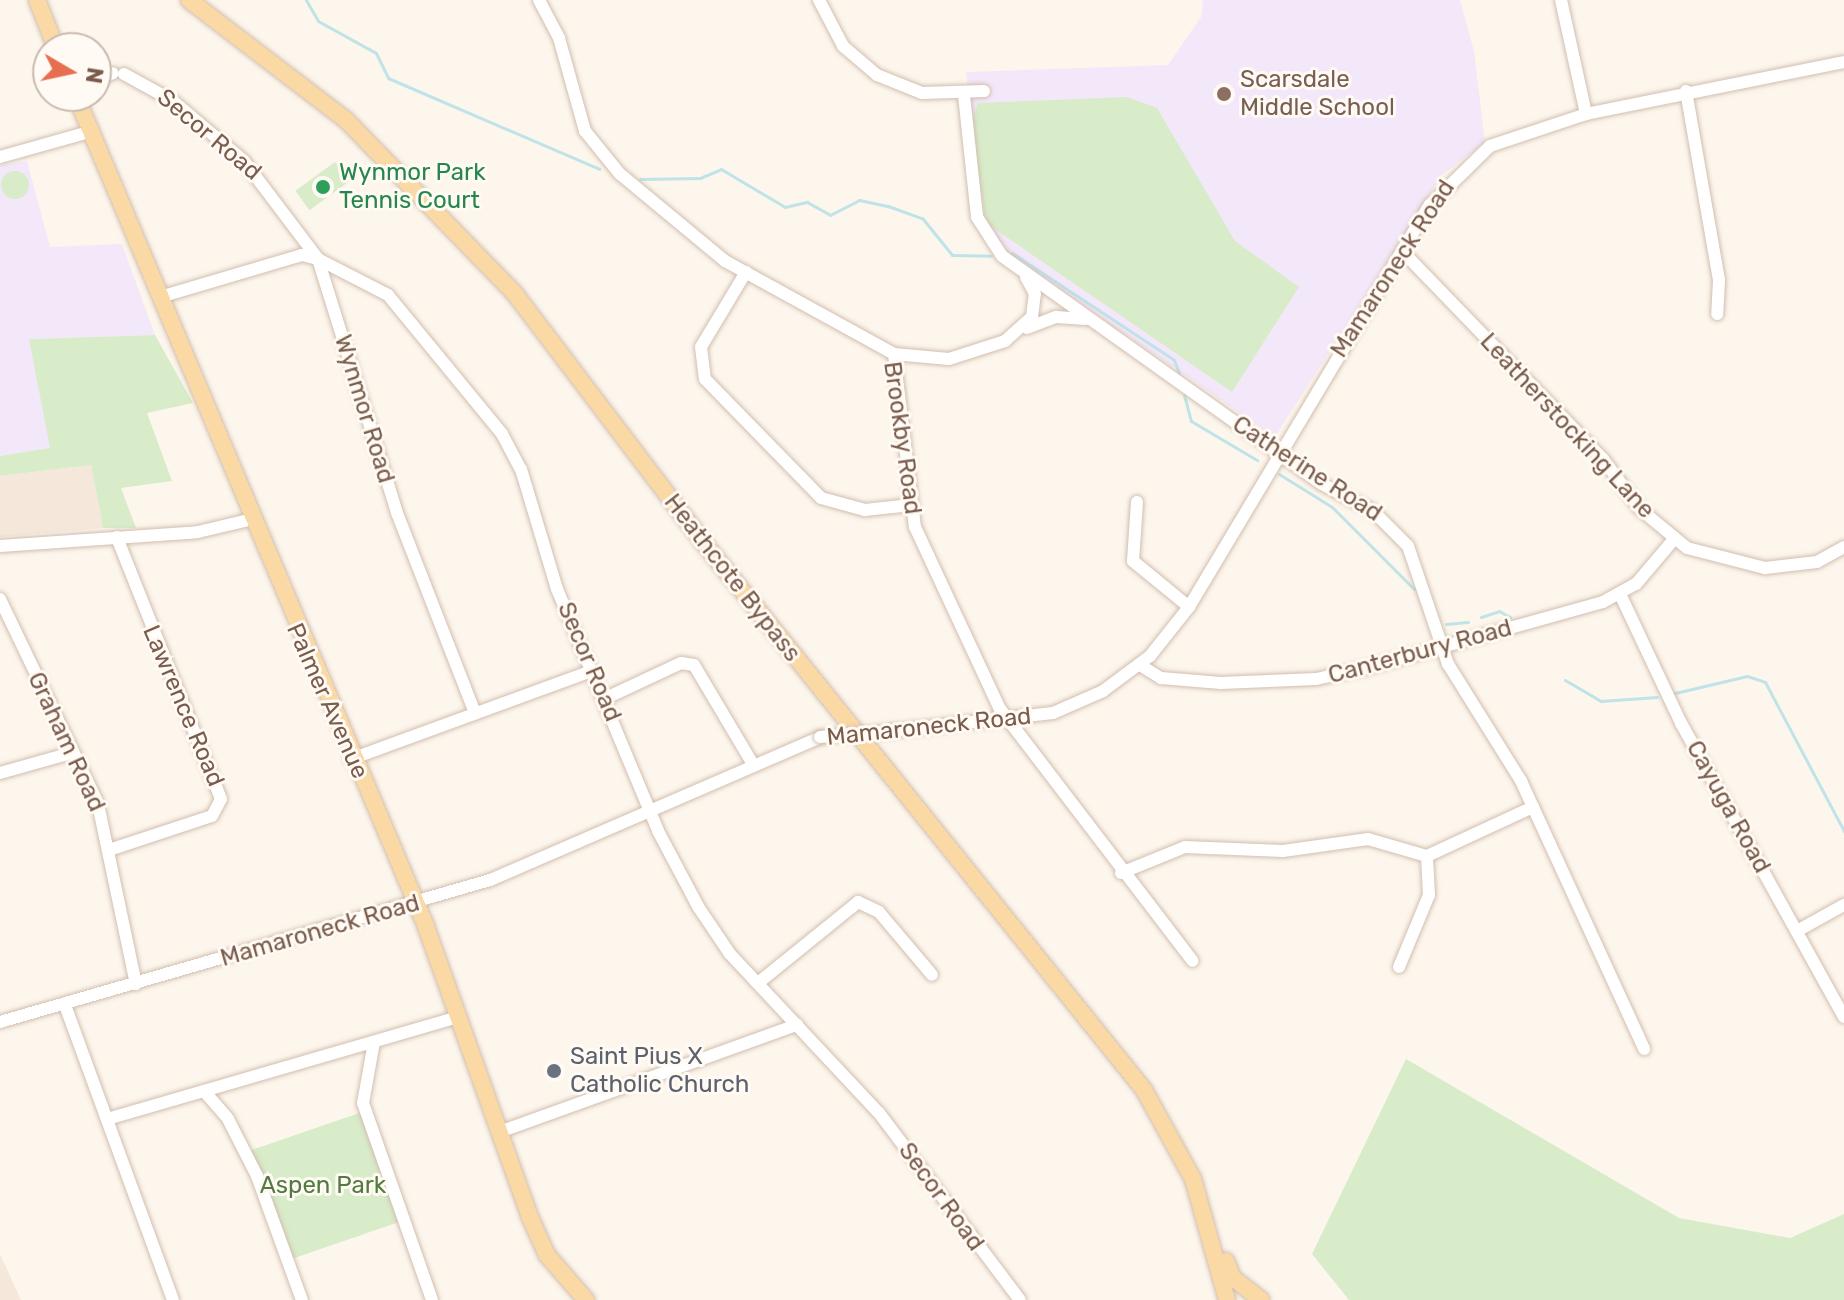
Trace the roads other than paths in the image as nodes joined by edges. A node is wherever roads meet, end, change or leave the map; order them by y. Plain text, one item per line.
1 (37, 0) edge
2 (189, 0) edge
3 (539, 0) edge
4 (819, 0) edge
5 (1561, 0) edge
6 (50, 32) edge
7 (1844, 62) edge
8 (112, 75) edge
9 (984, 91) dead end
10 (1686, 91) junction
11 (964, 95) junction
12 (82, 112) edge
13 (1586, 114) junction
14 (89, 132) junction
15 (0, 157) edge
16 (1402, 251) junction
17 (318, 259) junction
18 (1021, 271) junction
19 (746, 272) junction
20 (160, 297) junction
21 (1717, 314) dead end
22 (1093, 321) junction
23 (1024, 329) junction
24 (894, 354) junction
25 (1277, 452) junction
26 (1137, 502) dead end
27 (911, 505) junction
28 (253, 519) junction
29 (117, 537) junction
30 (1675, 538) junction
31 (0, 546) edge
32 (1844, 547) edge
33 (1620, 594) junction
34 (0, 599) edge
35 (1189, 607) junction
36 (1442, 648) junction
37 (1140, 665) junction
38 (592, 671) junction
39 (604, 699) junction
40 (475, 713) junction
41 (1011, 722) junction
42 (71, 753) junction
43 (351, 759) junction
44 (751, 761) junction
45 (0, 773) edge
46 (1533, 807) junction
47 (651, 812) junction
48 (109, 850) junction
49 (1427, 856) junction
50 (1121, 873) junction
51 (416, 903) junction
52 (1844, 905) edge
53 (1797, 931) junction
54 (1193, 961) dead end
55 (1399, 967) dead end
56 (932, 975) dead end
57 (758, 983) junction
58 (136, 984) junction
59 (65, 1005) junction
60 (459, 1017) junction
61 (1844, 1017) edge
62 (0, 1022) edge
63 (797, 1025) junction
64 (374, 1042) junction
65 (1644, 1049) dead end
66 (204, 1091) junction
67 (107, 1119) junction
68 (499, 1132) junction
69 (1207, 1216) junction
70 (173, 1300) edge
71 (302, 1300) edge
72 (432, 1300) edge
73 (586, 1300) edge
74 (1020, 1300) edge
75 (1227, 1300) edge
76 (1261, 1300) edge

1 - 6 main road
2 - 69 main road, Heathcote Bypass
3 - 19 street, Brookby Road
4 - 11 street
5 - 13 street
7 - 10 street, Mamaroneck Road
8 - 17 street, Secor Road
9 - 11 street
10 - 13 street, Mamaroneck Road
10 - 21 street
11 - 18 street, Catherine Road
12 - 14 main road, Palmer Avenue
13 - 16 street, Mamaroneck Road
14 - 15 street
14 - 20 main road, Palmer Avenue
16 - 25 street, Mamaroneck Road
16 - 30 street, Leatherstocking Lane
17 - 20 street
17 - 38 street, Secor Road
17 - 40 street, Wynmor Road
18 - 22 street, Catherine Road
18 - 23 street
19 - 24 street, Brookby Road
19 - 27 street
20 - 28 main road, Palmer Avenue
22 - 23 street
22 - 25 street, Catherine Road
23 - 24 street
24 - 27 street, Brookby Road
25 - 35 street, Mamaroneck Road
25 - 36 street, Catherine Road
26 - 35 street
27 - 41 street, Brookby Road
28 - 29 street
28 - 43 main road, Palmer Avenue
29 - 31 street
29 - 48 street, Lawrence Road
30 - 32 street, Leatherstocking Lane
30 - 33 street, Canterbury Road
33 - 36 street, Canterbury Road
33 - 53 street, Cayuga Road
34 - 42 street, Graham Road
35 - 37 street, Mamaroneck Road
36 - 37 street, Canterbury Road
36 - 46 street, Catherine Road
37 - 41 street, Mamaroneck Road
38 - 39 street, Secor Road
38 - 40 street
39 - 44 street
39 - 47 street, Secor Road
40 - 43 street
41 - 44 street, Mamaroneck Road, bridge
41 - 50 street, Brookby Road
42 - 45 street
42 - 48 street, Graham Road
43 - 51 main road, Palmer Avenue
44 - 47 street, Mamaroneck Road
46 - 49 street
46 - 65 street, Catherine Road
47 - 51 street, Mamaroneck Road
47 - 57 street, Secor Road
48 - 58 street, Graham Road
49 - 50 street
49 - 55 street
50 - 54 street, Brookby Road
51 - 58 street, Mamaroneck Road
51 - 60 main road, Palmer Avenue
52 - 53 street
53 - 61 street, Cayuga Road
56 - 57 street
57 - 63 street, Secor Road
58 - 59 street, Mamaroneck Road
59 - 62 street, Mamaroneck Road
59 - 67 street
60 - 64 street
60 - 68 main road, Palmer Avenue
63 - 68 street
63 - 74 street, Secor Road
64 - 66 street
64 - 72 street
66 - 67 street
66 - 71 street
67 - 70 street
68 - 73 main road, Palmer Avenue
69 - 75 main road
69 - 76 main road

